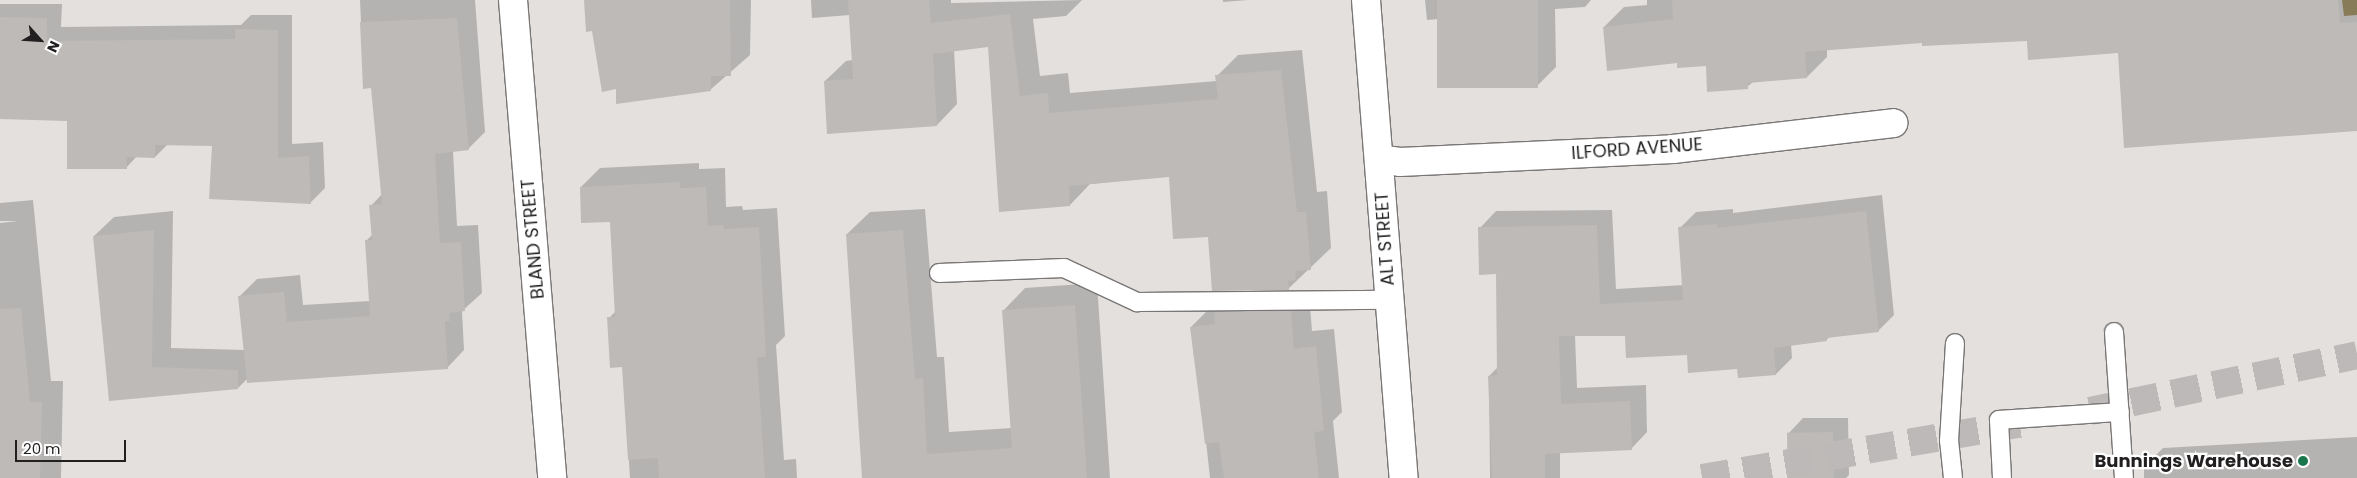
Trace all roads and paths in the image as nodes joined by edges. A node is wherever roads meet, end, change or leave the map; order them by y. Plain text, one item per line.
1 (513, 0) edge
2 (1366, 0) edge
3 (1893, 123) dead end
4 (1379, 159) junction
5 (939, 273) dead end
6 (1389, 300) junction
7 (2114, 332) dead end
8 (1955, 343) dead end
9 (2120, 412) junction
10 (552, 478) edge
11 (1404, 478) edge
12 (1953, 478) edge
13 (2002, 478) edge
14 (2124, 478) edge

1 - 10 street, BLAND STREET
2 - 4 street, ALT STREET
3 - 4 street, ILFORD AVENUE
4 - 6 street, ALT STREET
5 - 6 lane
6 - 11 street, ALT STREET
7 - 9 lane
8 - 12 lane
9 - 13 lane
9 - 14 lane

